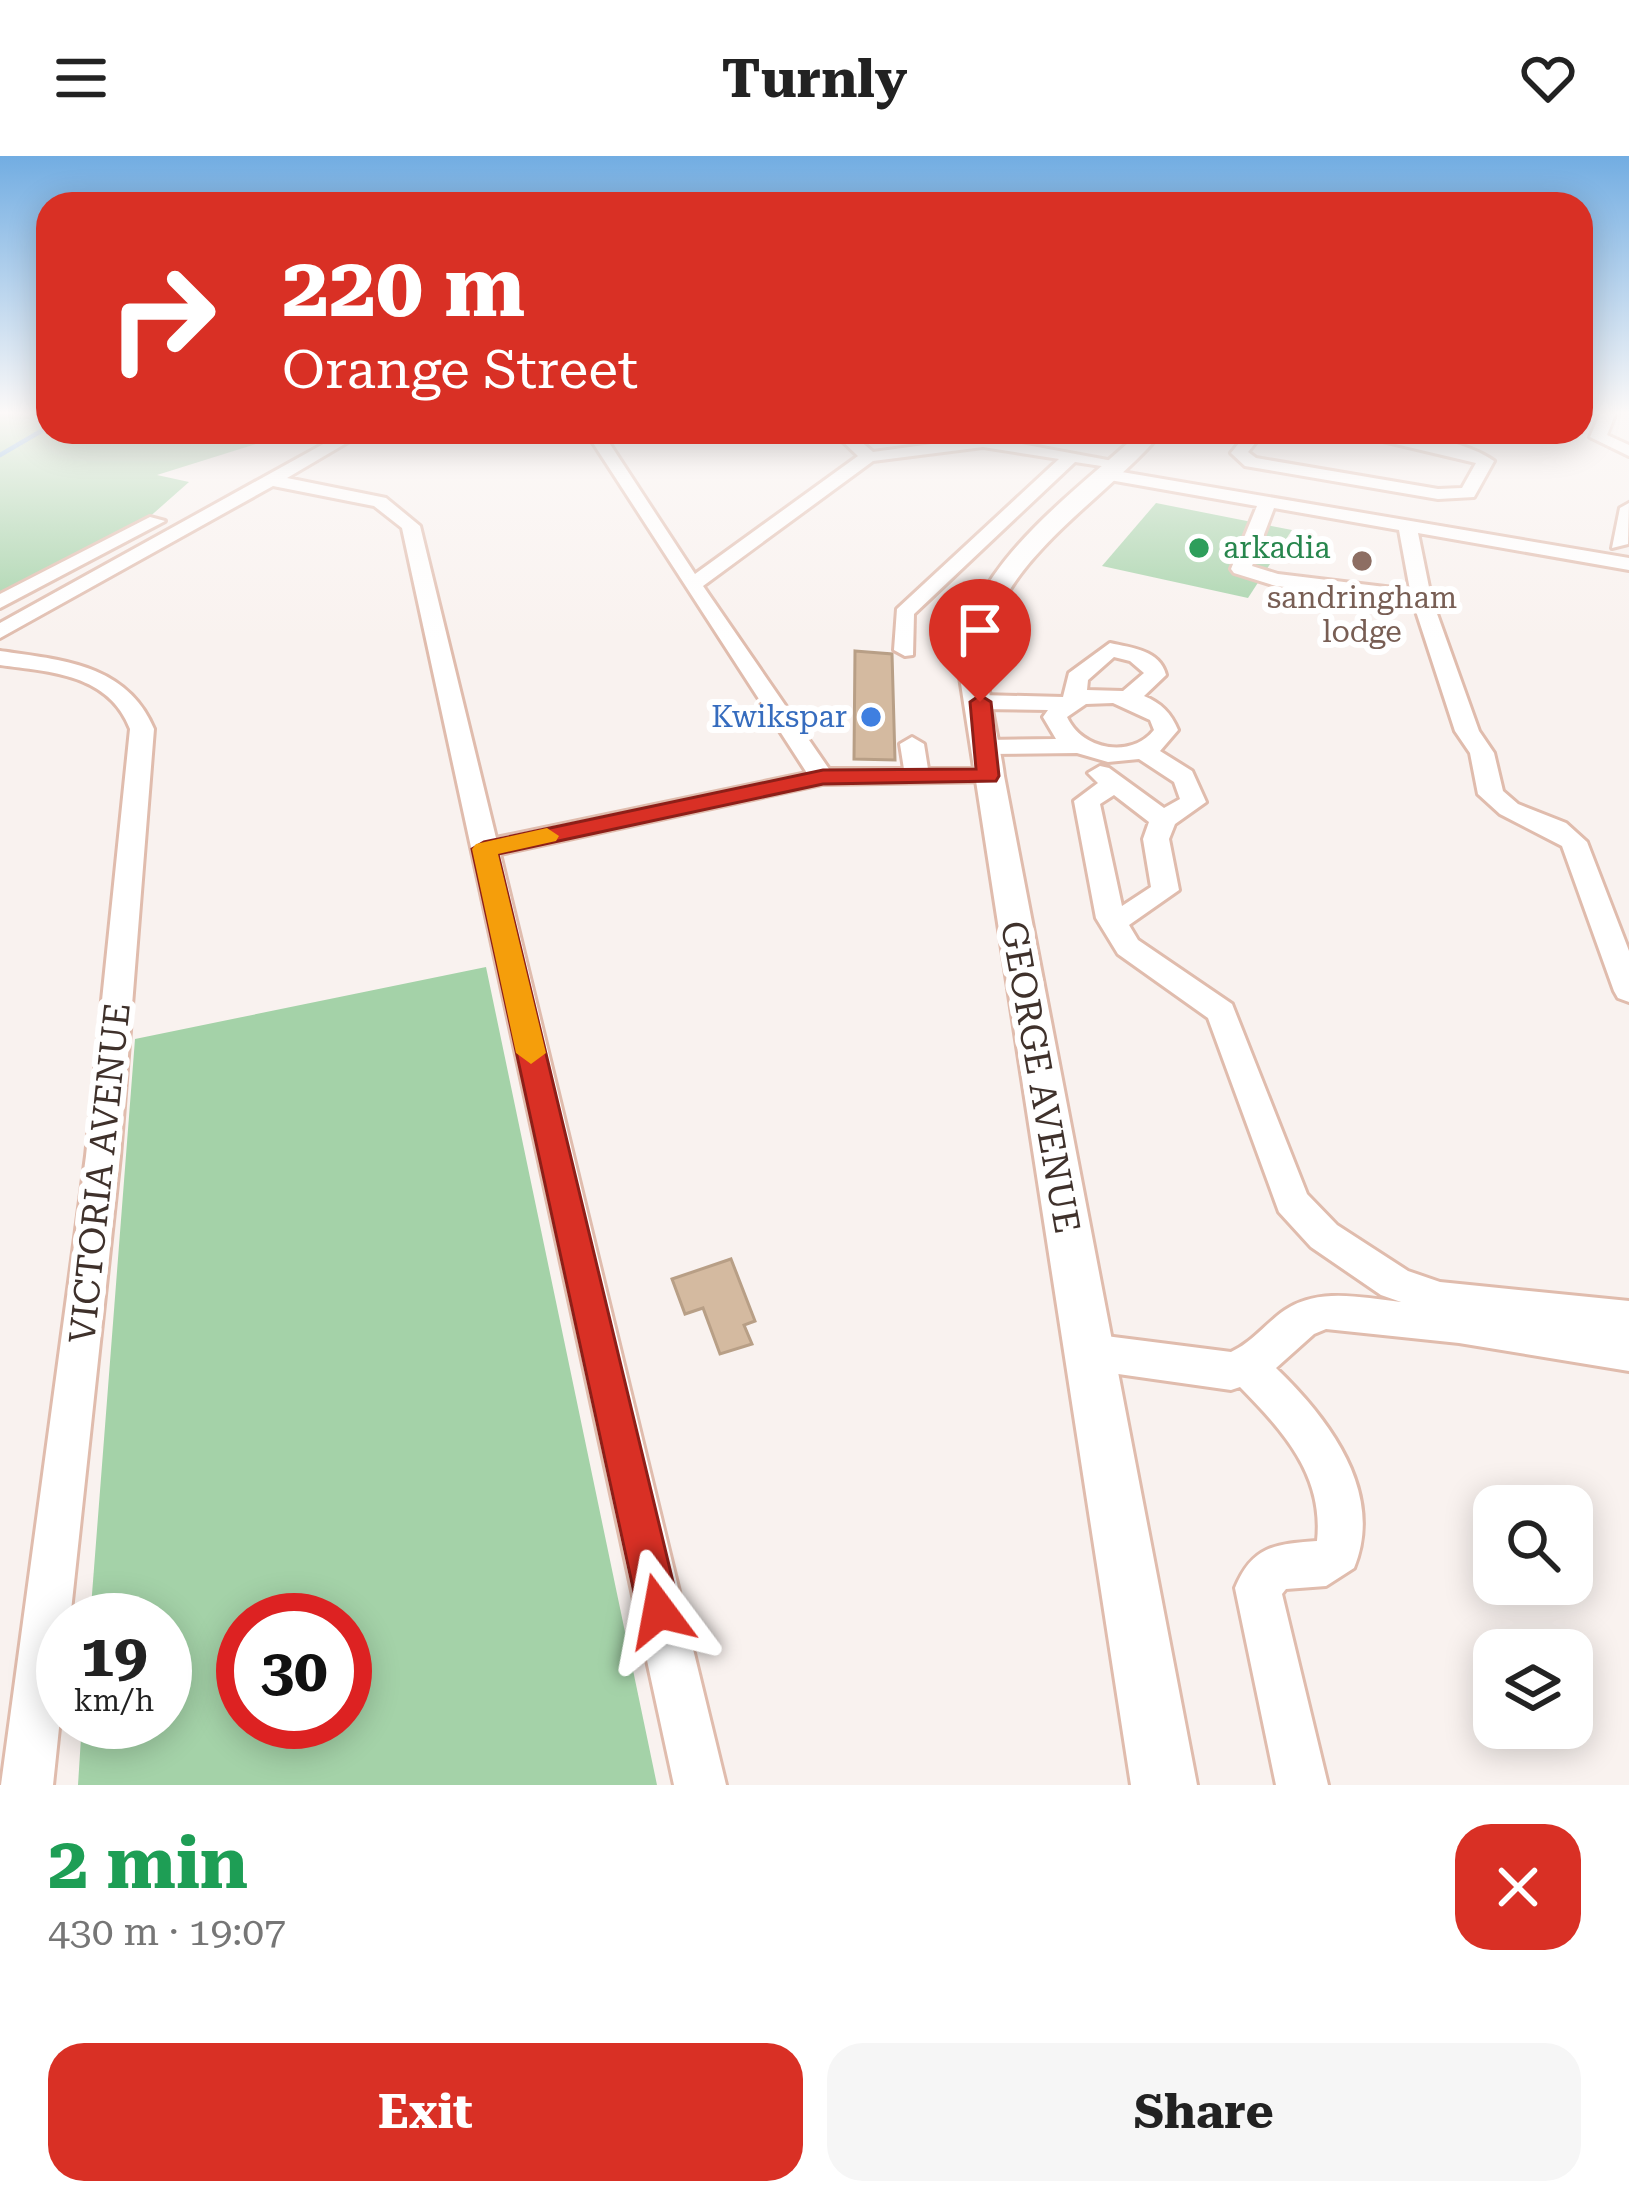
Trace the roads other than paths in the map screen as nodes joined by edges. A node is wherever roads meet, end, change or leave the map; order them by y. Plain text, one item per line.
1 (220, 488) edge
2 (255, 488) edge
3 (310, 488) edge
4 (631, 488) edge
5 (821, 488) edge
6 (1070, 488) edge
7 (1082, 488) edge
8 (1208, 488) edge
9 (1346, 488) edge
10 (1411, 488) edge
11 (1474, 488) edge
12 (1268, 501) junction
13 (1629, 508) edge
14 (1329, 512) junction
15 (1407, 526) junction
16 (1619, 544) dead end
17 (1629, 564) edge
18 (694, 584) junction
19 (1421, 597) junction
20 (0, 602) edge
21 (6, 622) edge
22 (905, 650) dead end
23 (0, 658) edge
24 (1127, 698) junction
25 (980, 702) junction
26 (1070, 702) junction
27 (912, 745) dead end
28 (1086, 748) junction
29 (1143, 751) junction
30 (987, 762) junction
31 (917, 776) junction
32 (823, 777) junction
33 (1114, 784) junction
34 (1162, 820) junction
35 (484, 849) junction
36 (1110, 918) junction
37 (1629, 991) edge
38 (1629, 1318) edge
39 (1090, 1352) junction
40 (1629, 1353) edge
41 (1248, 1368) junction
42 (27, 1785) edge
43 (700, 1785) edge
44 (1165, 1785) edge
45 (1302, 1785) edge

1 - 20 street
2 - 21 street
3 - 35 street
4 - 18 street
5 - 18 street
6 - 22 street, GEORGE AVENUE
7 - 25 main road, GEORGE AVENUE
8 - 12 street
9 - 14 street
10 - 11 street
12 - 14 street
12 - 19 street
13 - 16 street
14 - 15 street
15 - 17 street
15 - 19 street
18 - 32 street
19 - 37 street
23 - 42 street, VICTORIA AVENUE
24 - 26 street
24 - 26 street
24 - 29 street
25 - 26 street
25 - 30 main road, GEORGE AVENUE
26 - 28 street
27 - 31 street
28 - 29 street
28 - 30 street
28 - 33 street
29 - 34 street
30 - 31 street
30 - 39 main road, GEORGE AVENUE
31 - 32 street
32 - 35 street
33 - 34 street
33 - 36 street
34 - 36 street
35 - 43 street
36 - 38 street
39 - 41 street
39 - 44 main road, GEORGE AVENUE
40 - 41 street
41 - 45 street

